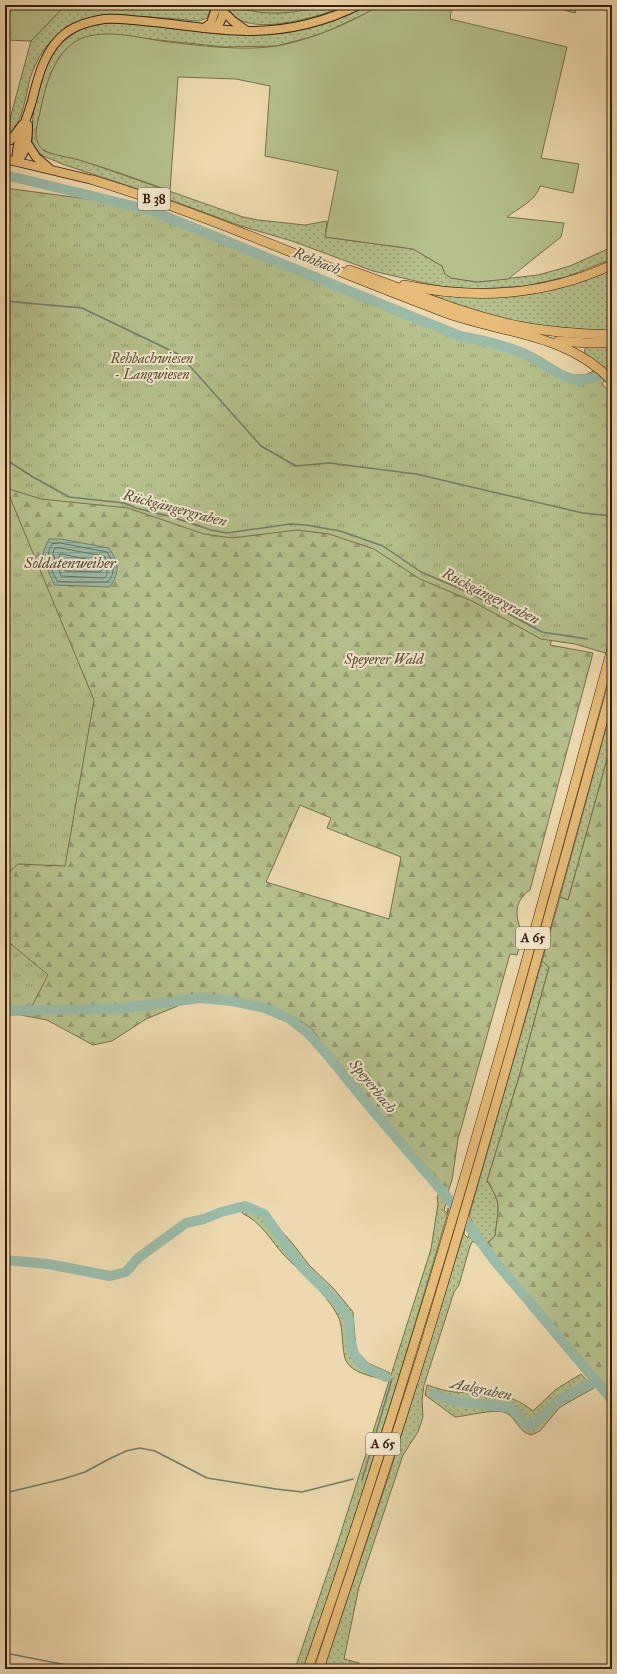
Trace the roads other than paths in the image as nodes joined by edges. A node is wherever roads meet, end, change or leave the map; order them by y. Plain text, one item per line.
1 (217, 5) edge
2 (360, 5) edge
3 (223, 8) edge
4 (213, 26) junction
5 (247, 31) junction
6 (28, 118) junction
7 (5, 142) edge
8 (27, 143) junction
9 (5, 159) edge
10 (17, 161) junction
11 (50, 169) junction
12 (93, 180) joint
13 (249, 235) junction
14 (612, 265) edge
15 (373, 278) junction
16 (612, 335) edge
17 (538, 338) junction
18 (612, 343) edge
19 (612, 381) edge
20 (612, 648) edge
21 (612, 687) edge
22 (308, 1669) edge
23 (319, 1669) edge

1 - 4 main road
2 - 5 main road
3 - 4 main road
3 - 5 main road
4 - 5 main road
4 - 6 main road
6 - 7 main road
6 - 8 main road
6 - 10 main road
8 - 10 main road
8 - 11 main road, B 38
9 - 10 main road, B 38
10 - 11 main road, B 38
11 - 12 main road, B 38
12 - 13 highway, B 38
13 - 15 highway, B 38
13 - 17 highway
14 - 15 highway
15 - 16 highway
17 - 18 highway
17 - 19 highway
20 - 22 highway, A 65
21 - 23 highway, A 65

